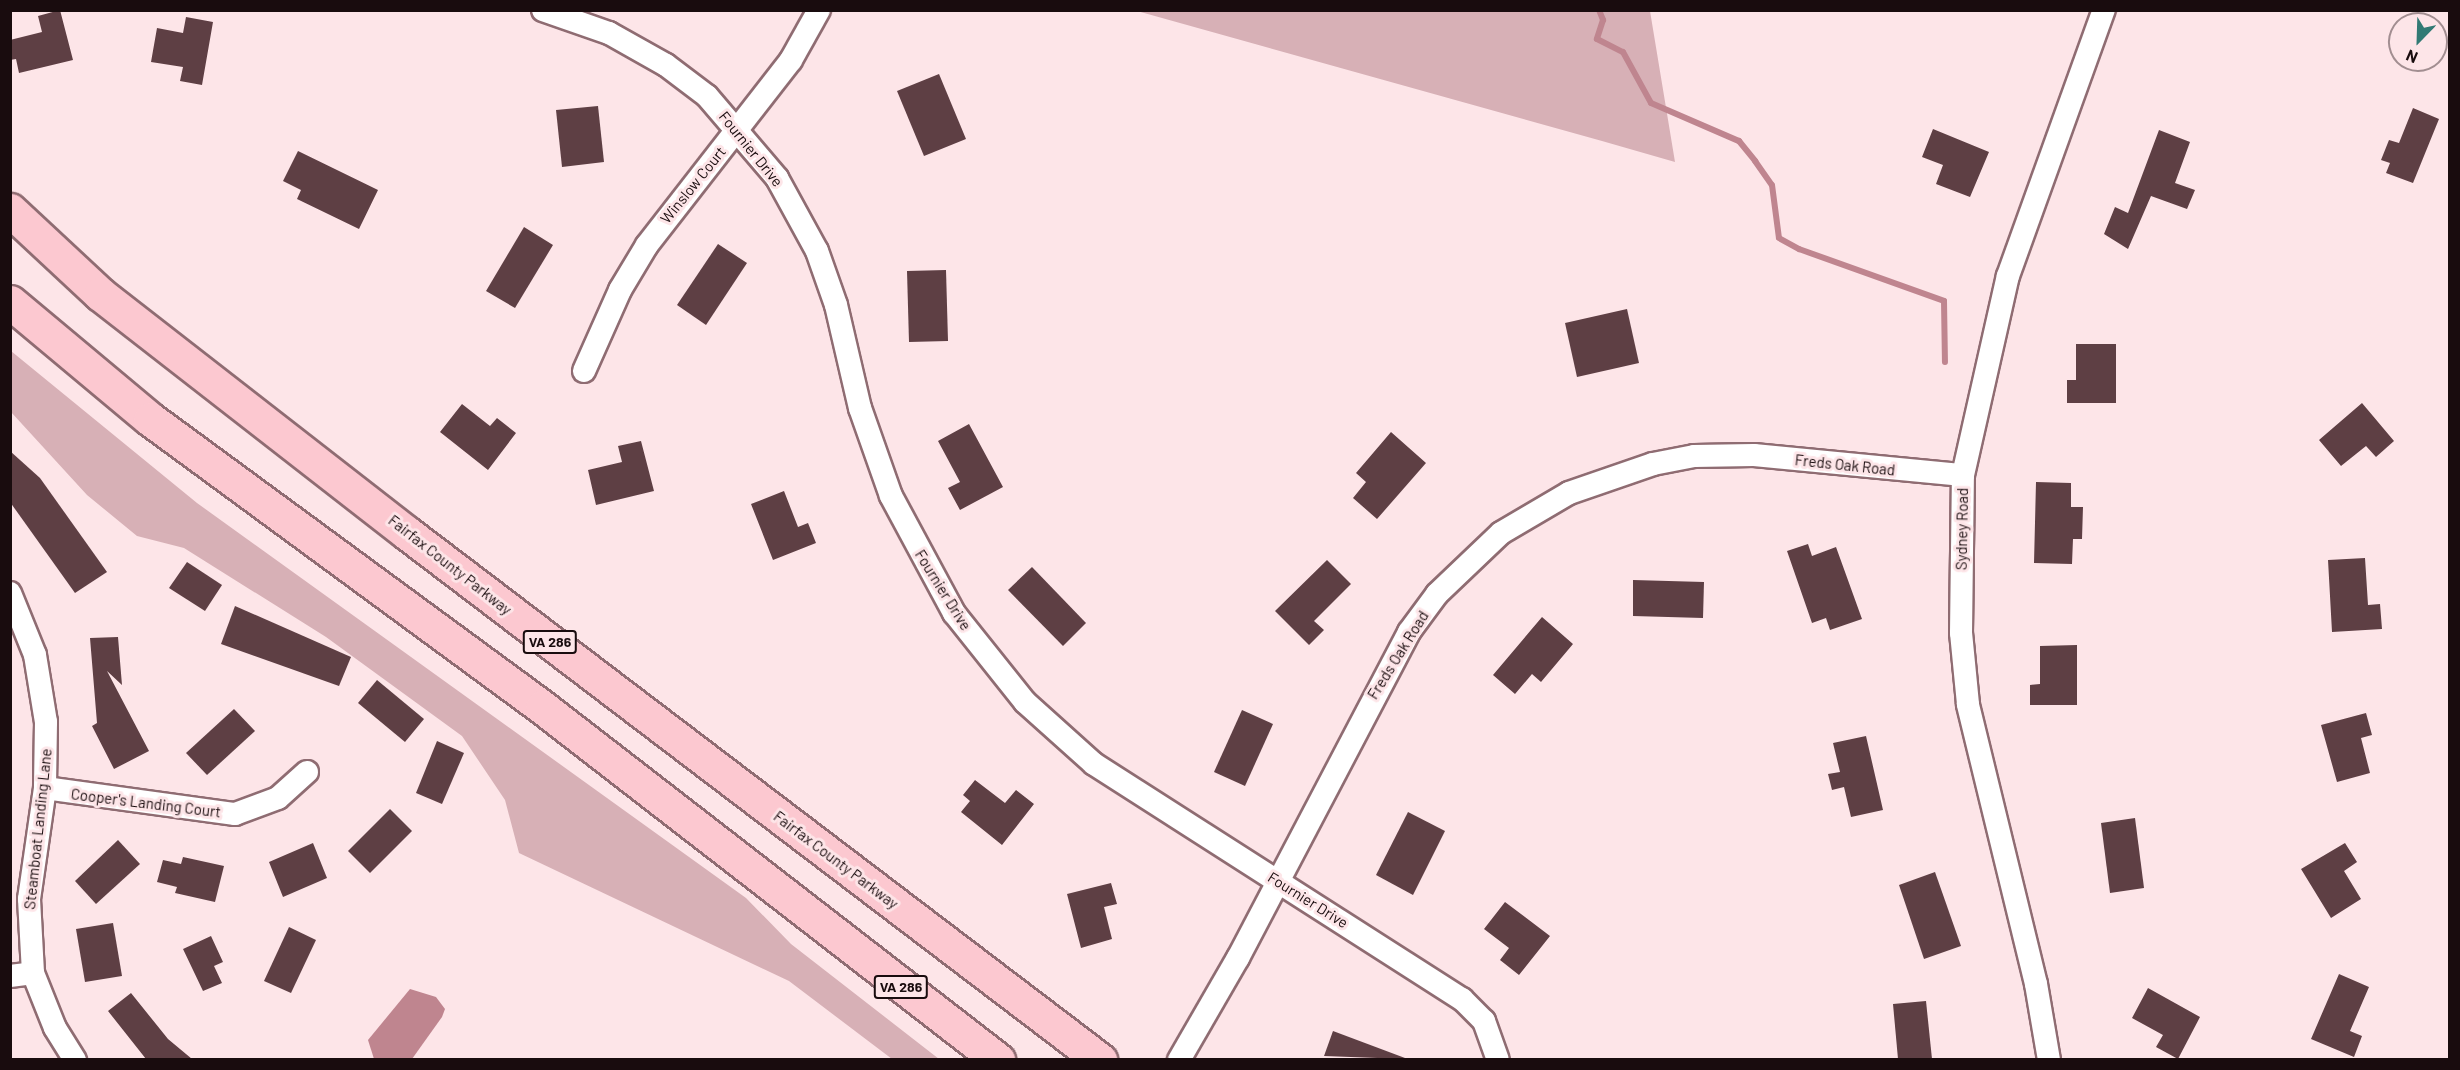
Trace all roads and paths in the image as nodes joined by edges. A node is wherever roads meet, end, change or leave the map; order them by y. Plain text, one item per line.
1 (543, 10) edge
2 (819, 10) edge
3 (2104, 10) edge
4 (737, 131) junction
5 (10, 210) edge
6 (10, 302) edge
7 (584, 371) dead end
8 (1963, 475) junction
9 (10, 593) edge
10 (307, 772) dead end
11 (45, 788) junction
12 (1278, 881) junction
13 (33, 973) junction
14 (10, 976) edge
15 (75, 1059) edge
16 (998, 1059) edge
17 (1100, 1059) edge
18 (1179, 1059) edge
19 (1498, 1059) edge
20 (2049, 1059) edge

1 - 4 street, Fournier Drive
2 - 4 street, Winslow Court
3 - 8 street, Sydney Road
4 - 7 street, Winslow Court
4 - 12 street, Fournier Drive
5 - 17 highway, Fairfax County Parkway / VA 286
6 - 16 highway, VA 286
8 - 12 street, Freds Oak Road
8 - 20 street, Sydney Road
9 - 11 street, Steamboat Landing Lane
10 - 11 street, Cooper's Landing Court
11 - 13 street, Steamboat Landing Lane
12 - 18 street, Freds Oak Road
12 - 19 street, Fournier Drive
13 - 14 street
13 - 15 street, Steamboat Landing Lane

